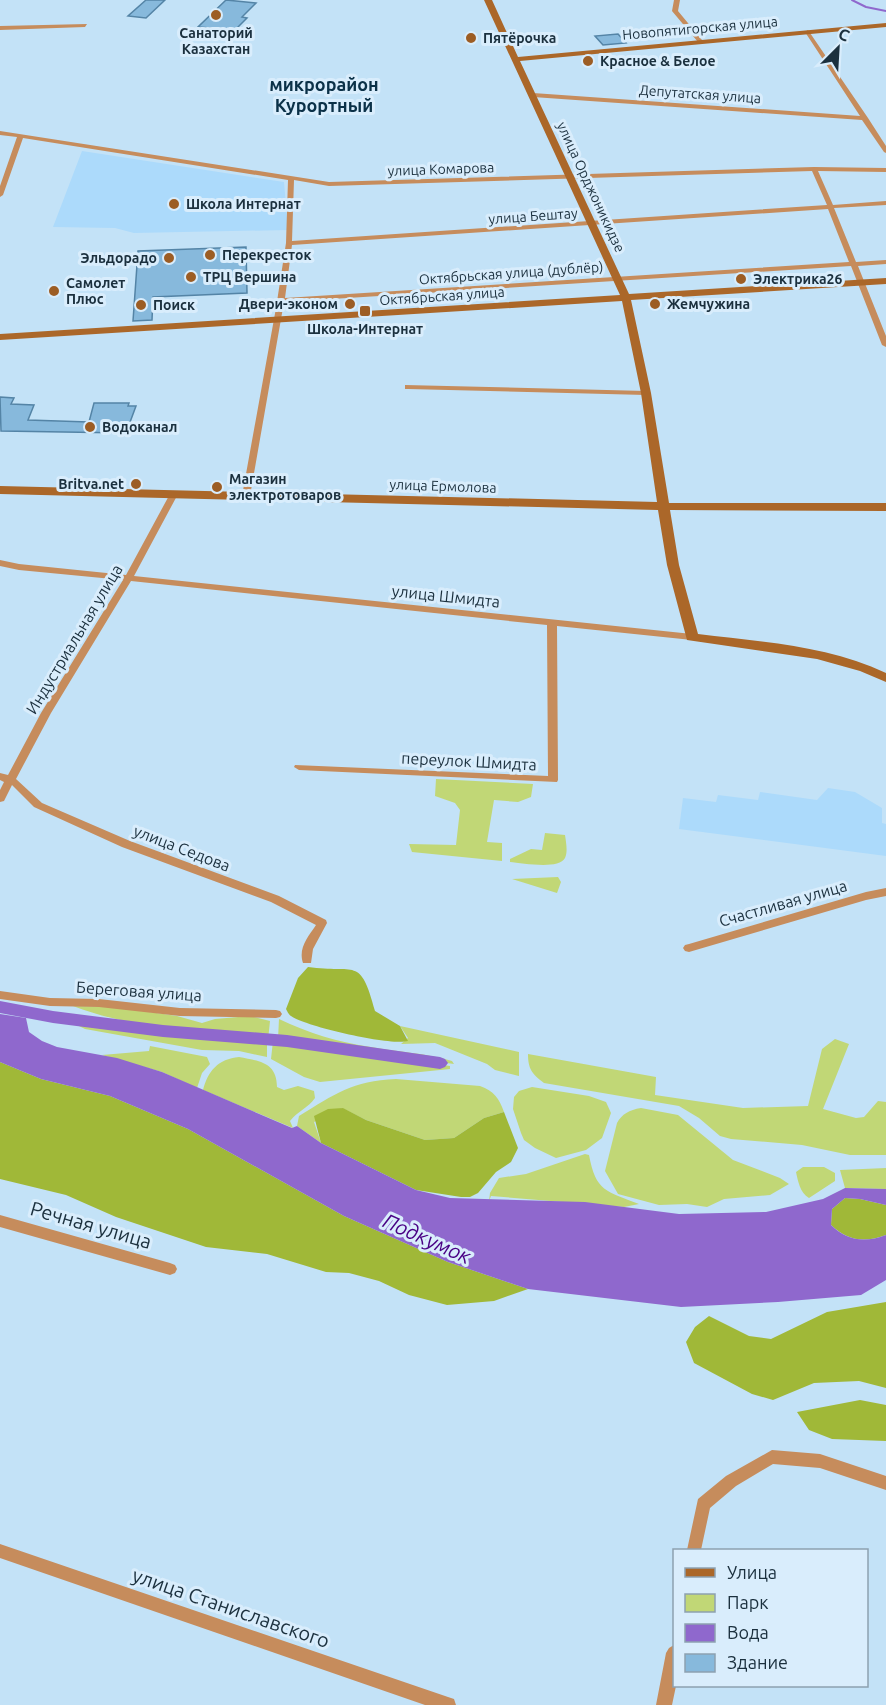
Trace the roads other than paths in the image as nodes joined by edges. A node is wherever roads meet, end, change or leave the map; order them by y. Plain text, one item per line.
1 (488, 0) edge
2 (677, 0) edge
3 (85, 25) dead end
4 (886, 27) edge
5 (0, 28) edge
6 (809, 34) junction
7 (700, 42) junction
8 (605, 53) junction
9 (518, 61) junction
10 (533, 95) junction
11 (865, 118) junction
12 (0, 133) edge
13 (20, 137) junction
14 (886, 151) edge
15 (814, 169) junction
16 (886, 170) edge
17 (569, 177) junction
18 (291, 179) junction
19 (0, 195) edge
20 (886, 203) edge
21 (831, 205) junction
22 (593, 225) junction
23 (289, 243) junction
24 (886, 262) edge
25 (854, 264) junction
26 (617, 279) junction
27 (886, 281) edge
28 (861, 283) junction
29 (626, 298) junction
30 (281, 300) junction
31 (278, 320) junction
32 (0, 337) edge
33 (886, 345) edge
34 (408, 387) dead end
35 (646, 393) junction
36 (0, 490) edge
37 (174, 494) junction
38 (246, 496) junction
39 (664, 506) junction
40 (886, 507) edge
41 (0, 562) edge
42 (128, 579) junction
43 (552, 623) junction
44 (692, 637) junction
45 (886, 678) edge
46 (299, 767) dead end
47 (5, 777) edge
48 (0, 799) edge
49 (886, 892) edge
50 (689, 948) dead end
51 (307, 960) dead end
52 (0, 995) edge
53 (276, 1014) dead end
54 (0, 1221) edge
55 (171, 1269) dead end
56 (886, 1483) edge
57 (694, 1549) edge
58 (0, 1551) edge
59 (673, 1662) edge
60 (448, 1705) edge
61 (664, 1705) edge

1 - 9 street, улица Орджоникидзе
2 - 7 street
3 - 5 street
4 - 6 street, Новопятигорская улица
6 - 7 street, Новопятигорская улица
6 - 8 street, Новопятигорская улица
6 - 11 street
7 - 8 street, Новопятигорская улица
8 - 9 street, Новопятигорская улица
9 - 10 street, улица Орджоникидзе
10 - 11 street, Депутатская улица
10 - 17 street, улица Орджоникидзе
11 - 14 street
12 - 13 street, улица Комарова
13 - 18 street, улица Комарова
13 - 19 street
15 - 16 street, улица Комарова
15 - 17 street, улица Комарова
15 - 21 street
17 - 18 street, улица Комарова
17 - 22 street, улица Орджоникидзе
18 - 23 street
20 - 21 street, улица Бештау
21 - 22 street, улица Бештау
21 - 25 street
22 - 23 street, улица Бештау
22 - 26 street, улица Орджоникидзе
23 - 30 street
24 - 25 street, Октябрьская улица (дублёр)
25 - 26 street, Октябрьская улица (дублёр)
25 - 28 street
26 - 29 street, улица Орджоникидзе
26 - 30 street, Октябрьская улица (дублёр)
27 - 28 street, Октябрьская улица
28 - 29 street, Октябрьская улица
28 - 33 street
29 - 31 street, Октябрьская улица
29 - 35 street, улица Орджоникидзе
30 - 31 street
31 - 32 street, Октябрьская улица
31 - 38 street
34 - 35 street
35 - 39 street, улица Орджоникидзе
36 - 37 street, улица Ермолова
37 - 38 street, улица Ермолова
37 - 42 street, Индустриальная улица
38 - 39 street, улица Ермолова
39 - 40 street, улица Ермолова
39 - 44 street, улица Орджоникидзе
41 - 42 street, улица Шмидта
42 - 43 street, улица Шмидта
42 - 47 street, Индустриальная улица
43 - 44 street, улица Шмидта
43 - 46 street, переулок Шмидта
44 - 45 street, улица Шмидта
47 - 48 street, Индустриальная улица
47 - 51 street, улица Седова
49 - 50 street, Счастливая улица
52 - 53 street, Береговая улица
54 - 55 street, Речная улица
56 - 57 street
58 - 60 street, улица Станиславского
59 - 61 street

